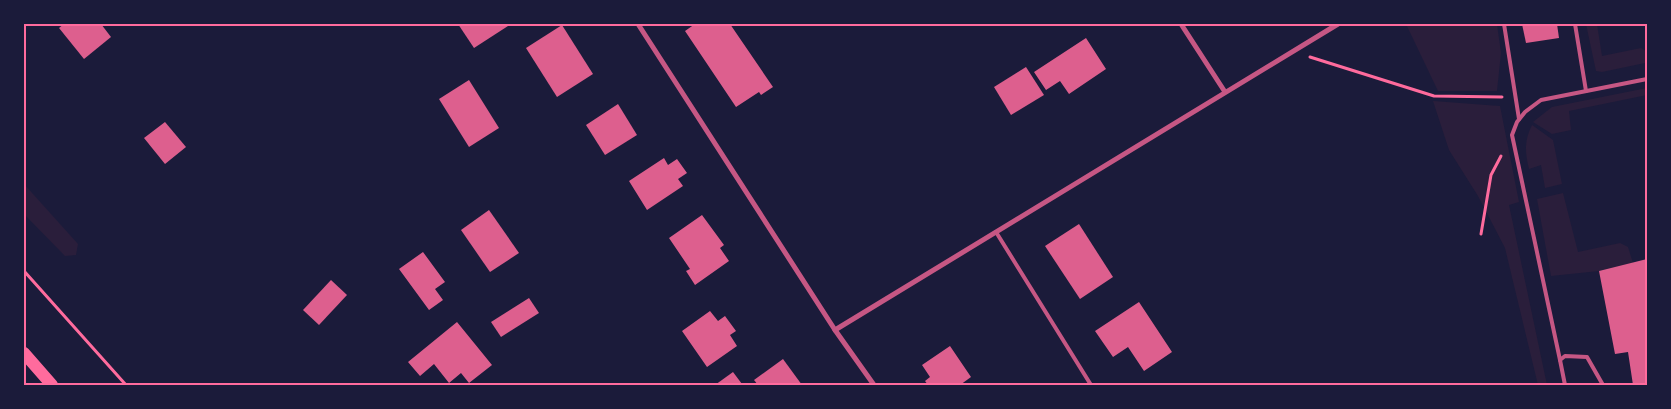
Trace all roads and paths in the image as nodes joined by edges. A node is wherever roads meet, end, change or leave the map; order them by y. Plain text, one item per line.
1 (638, 24) edge
2 (1181, 24) edge
3 (1338, 24) edge
4 (1504, 24) edge
5 (1575, 24) edge
6 (1292, 52) junction
7 (1647, 79) edge
8 (1586, 91) junction
9 (1225, 92) junction
10 (1516, 97) junction
11 (1519, 119) junction
12 (1512, 135) junction
13 (996, 232) junction
14 (1481, 234) dead end
15 (24, 270) edge
16 (835, 330) junction
17 (24, 353) edge
18 (1560, 360) junction
19 (52, 385) edge
20 (126, 385) edge
21 (874, 385) edge
22 (1091, 385) edge
23 (1564, 385) edge
24 (1603, 385) edge

1 - 16 street
2 - 9 street
3 - 6 street
4 - 10 lane
5 - 8 lane
6 - 9 street
6 - 10 path
7 - 8 lane
8 - 11 lane
9 - 13 street
10 - 11 lane
11 - 12 lane
12 - 14 path
12 - 18 lane
13 - 16 street
13 - 22 lane
15 - 20 path
16 - 21 street
17 - 19 main road
18 - 23 lane
18 - 24 lane

